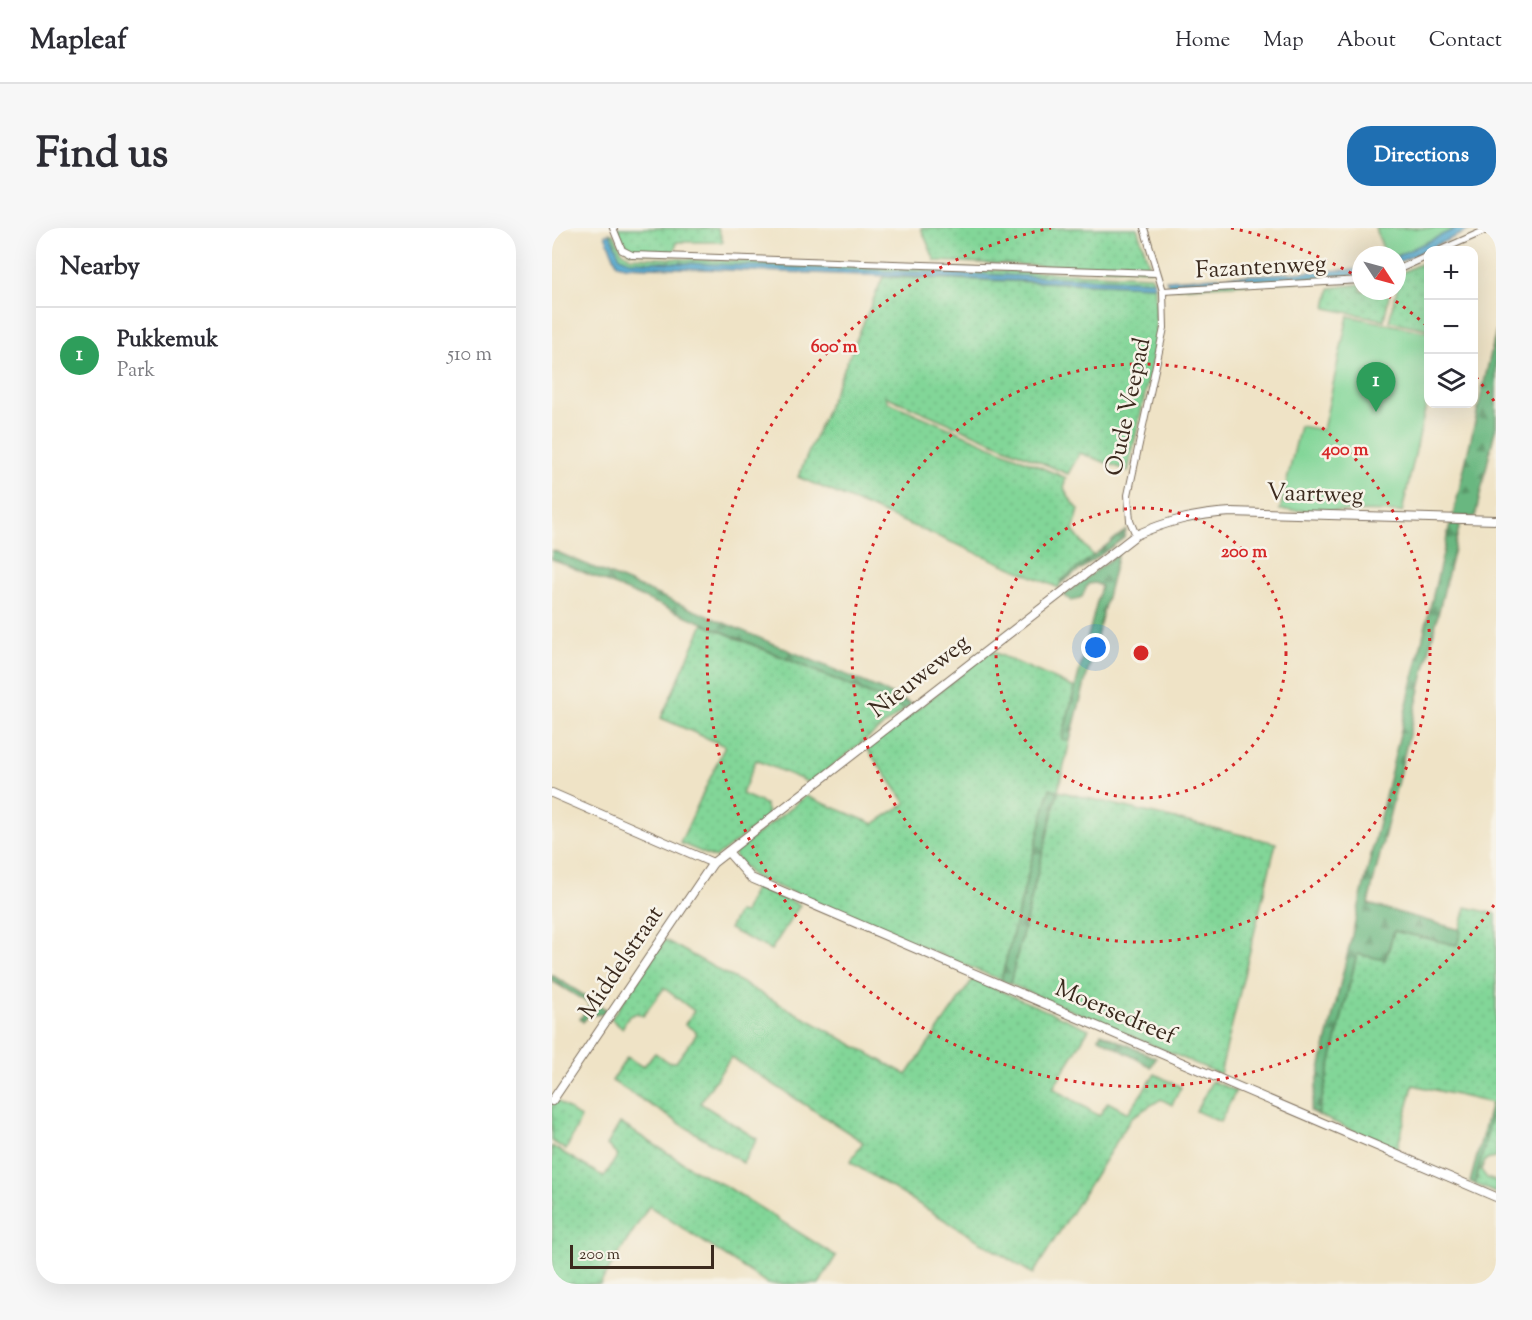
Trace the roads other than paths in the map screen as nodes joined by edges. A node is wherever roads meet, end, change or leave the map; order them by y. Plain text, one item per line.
1 (613, 228) edge
2 (1144, 228) edge
3 (1491, 228) edge
4 (1450, 246) edge
5 (1424, 258) edge
6 (1406, 266) edge
7 (1157, 273) junction
8 (1352, 280) edge
9 (1162, 288) junction
10 (1496, 520) edge
11 (1137, 535) junction
12 (552, 793) edge
13 (728, 852) junction
14 (713, 863) junction
15 (552, 1101) edge
16 (1496, 1197) edge

1 - 7 street
2 - 7 street, Oude Veepad
3 - 4 street
5 - 6 street
7 - 9 street, Oude Veepad
8 - 9 street, Fazantenweg
9 - 11 street, Oude Veepad
10 - 11 street, Vaartweg
11 - 13 street, Nieuweweg
12 - 14 street
13 - 14 street, Middelstraat
13 - 16 street, Moersedreef
14 - 15 street, Middelstraat

